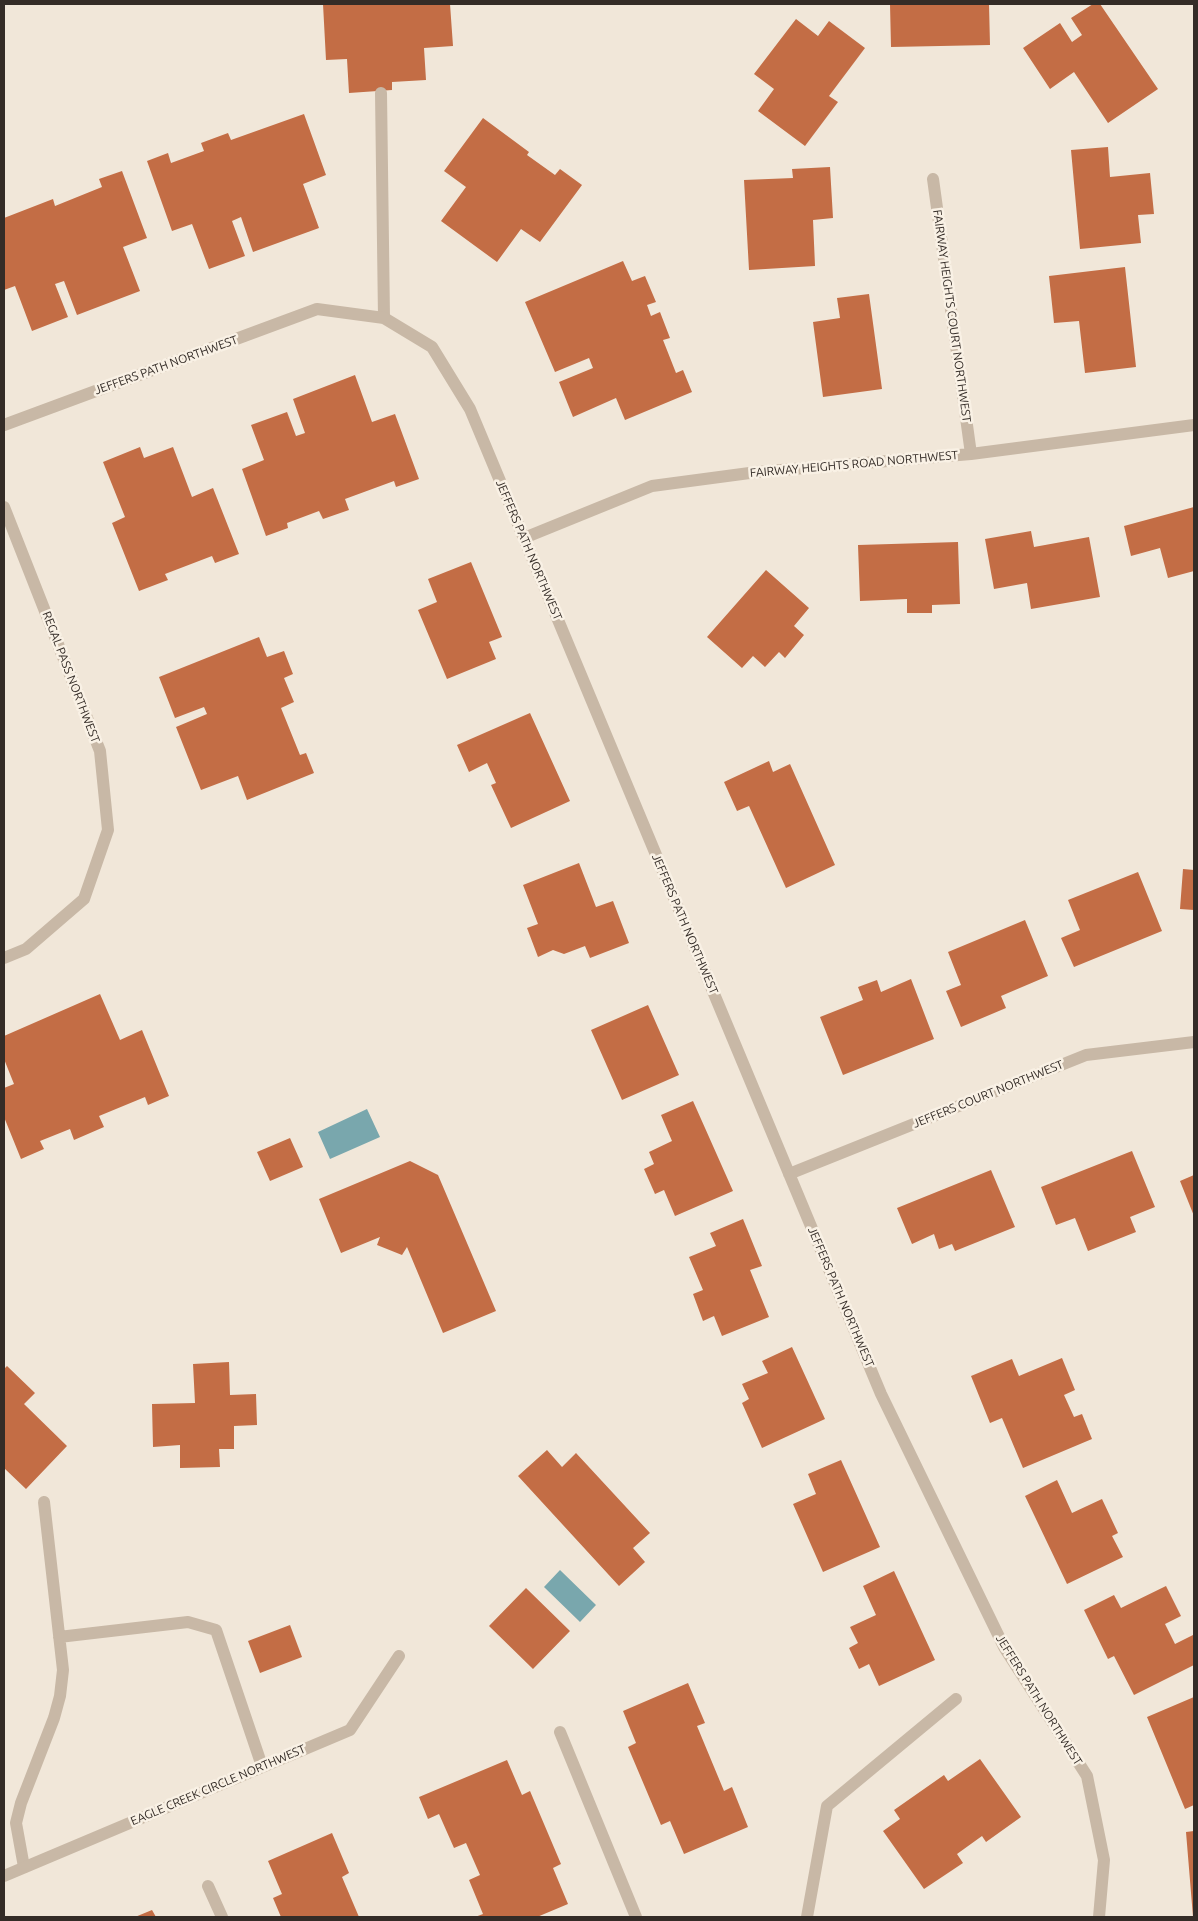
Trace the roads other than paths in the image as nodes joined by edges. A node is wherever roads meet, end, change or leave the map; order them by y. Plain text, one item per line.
1 (381, 93) dead end
2 (933, 179) dead end
3 (384, 318) junction
4 (4, 425) edge
5 (1194, 425) edge
6 (971, 454) junction
7 (4, 507) edge
8 (524, 538) junction
9 (4, 958) edge
10 (1194, 1042) edge
11 (789, 1174) junction
12 (44, 1502) dead end
13 (59, 1637) junction
14 (399, 1656) dead end
15 (956, 1699) dead end
16 (560, 1732) dead end
17 (262, 1766) junction
18 (24, 1867) junction
19 (4, 1876) edge
20 (208, 1886) dead end
21 (222, 1917) edge
22 (636, 1917) edge
23 (807, 1917) edge
24 (1099, 1917) edge

1 - 3 street
2 - 6 street, FAIRWAY HEIGHTS COURT NORTHWEST
3 - 4 street, JEFFERS PATH NORTHWEST
3 - 8 street, JEFFERS PATH NORTHWEST
5 - 6 street, FAIRWAY HEIGHTS ROAD NORTHWEST
6 - 8 street, FAIRWAY HEIGHTS ROAD NORTHWEST
7 - 9 street, REGAL PASS NORTHWEST
8 - 11 street, JEFFERS PATH NORTHWEST
10 - 11 street, JEFFERS COURT NORTHWEST
11 - 24 street, JEFFERS PATH NORTHWEST
12 - 13 street
13 - 17 street
13 - 18 street
14 - 17 street, EAGLE CREEK CIRCLE NORTHWEST
15 - 23 street
16 - 22 street
17 - 18 street, EAGLE CREEK CIRCLE NORTHWEST
18 - 19 street, EAGLE CREEK CIRCLE NORTHWEST
20 - 21 street

